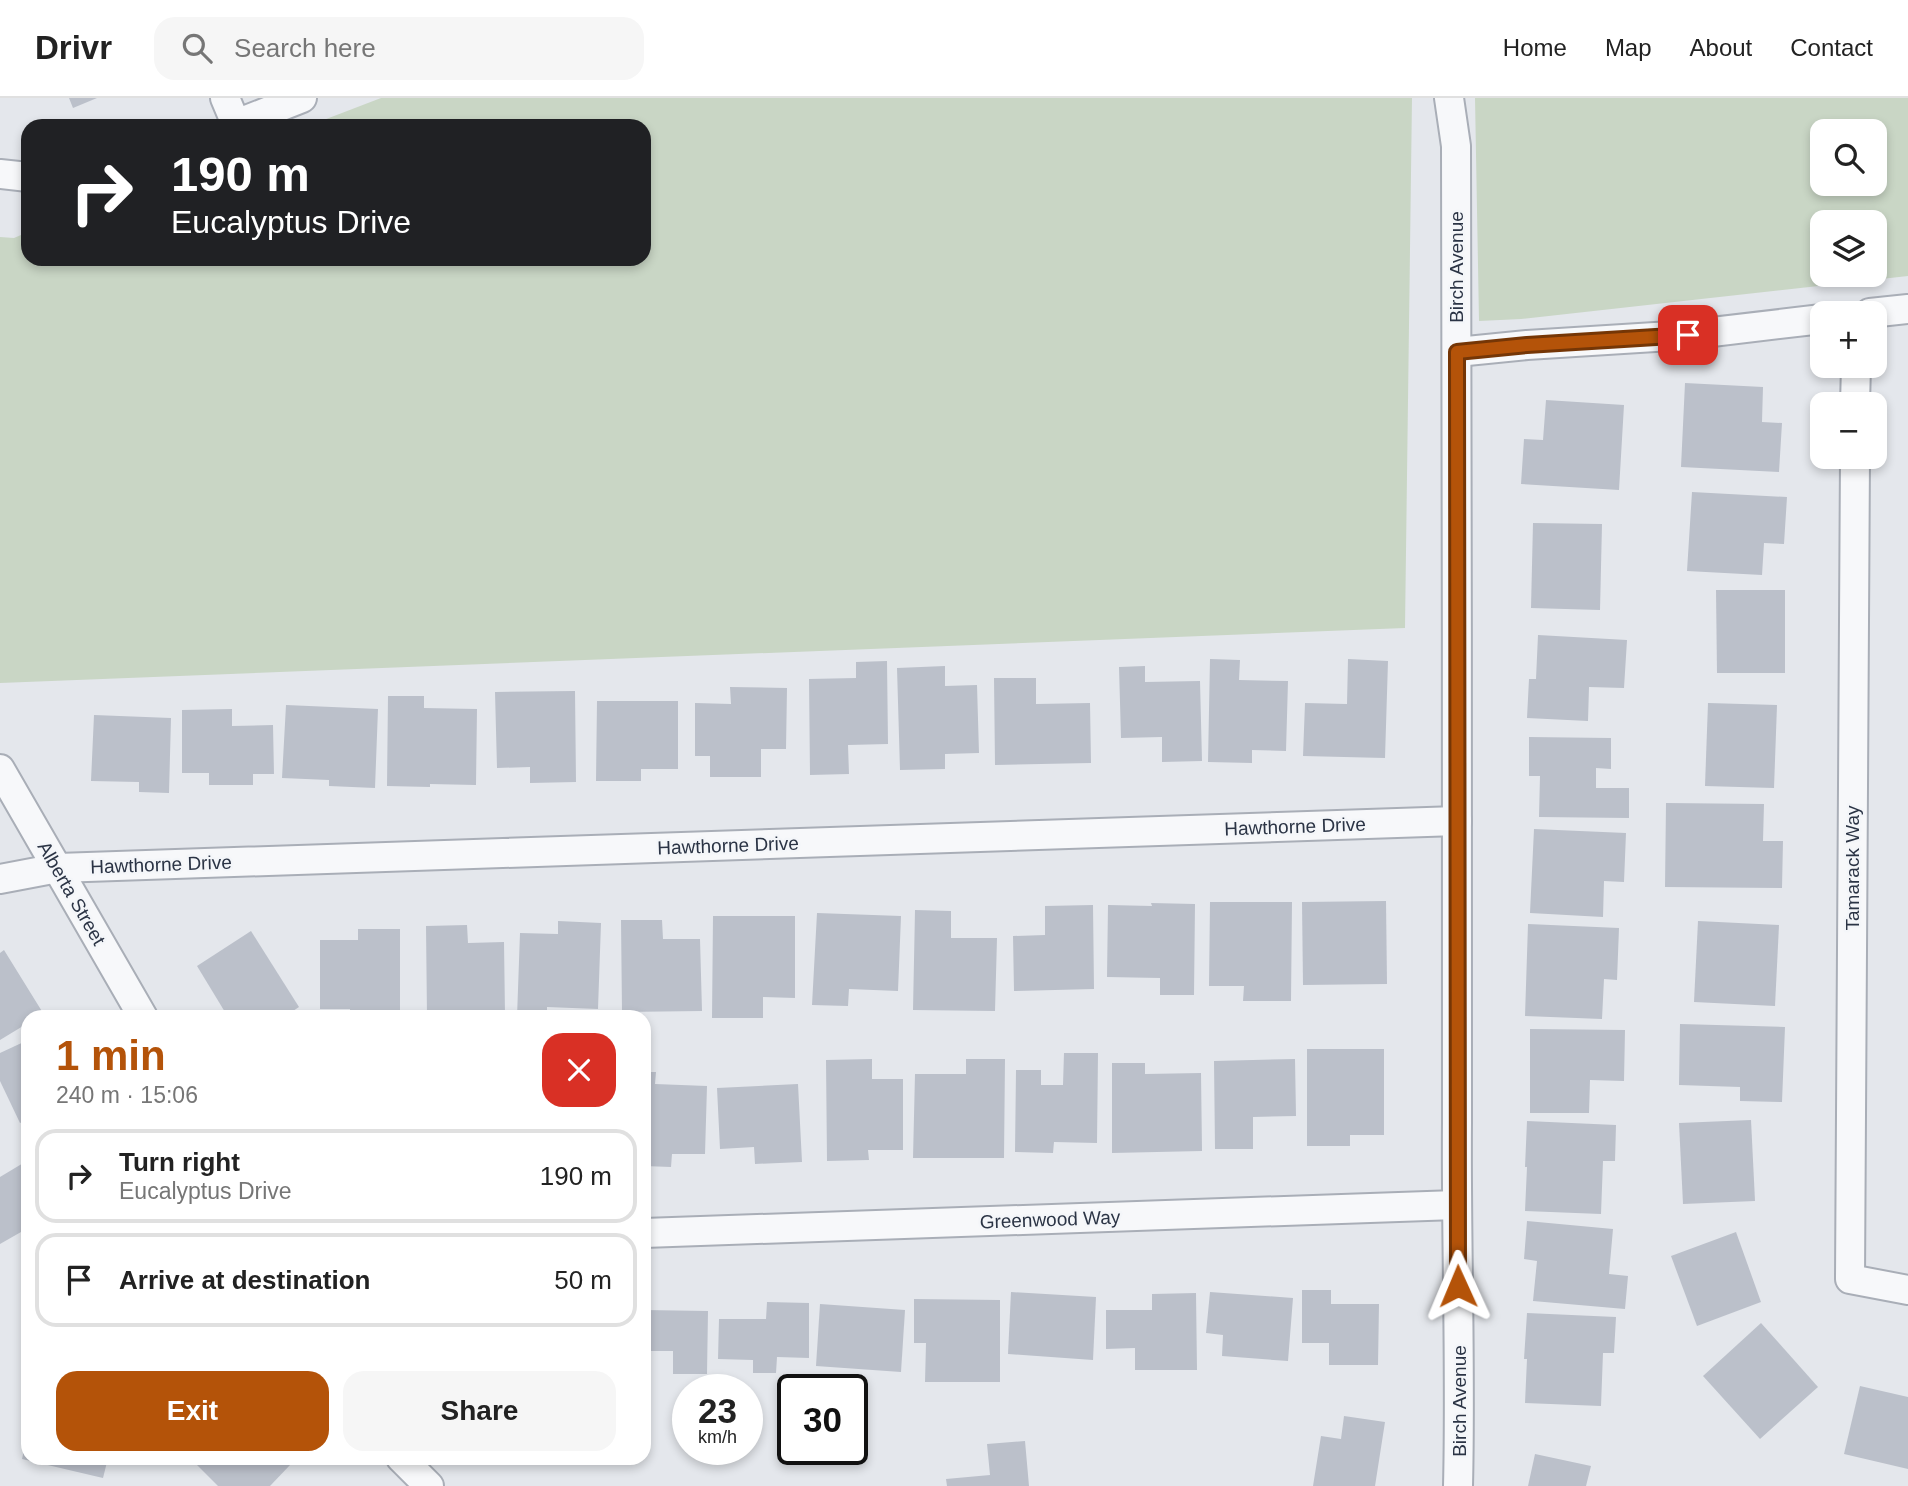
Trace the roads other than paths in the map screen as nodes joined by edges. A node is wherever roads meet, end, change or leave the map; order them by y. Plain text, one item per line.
1 (225, 98) edge
2 (302, 98) edge
3 (1448, 98) edge
4 (231, 119) edge
5 (248, 119) edge
6 (0, 174) edge
7 (21, 176) edge
8 (1908, 309) edge
9 (1887, 311) edge
10 (1810, 320) edge
11 (1457, 352) junction
12 (1855, 469) edge
13 (0, 769) edge
14 (1457, 821) junction
15 (58, 868) junction
16 (0, 879) edge
17 (139, 1010) edge
18 (1457, 1205) junction
19 (651, 1233) edge
20 (1908, 1290) edge
21 (408, 1465) edge
22 (429, 1486) edge
23 (1458, 1486) edge

1 - 4 street
2 - 5 street
3 - 11 street, Birch Avenue
6 - 7 street
8 - 9 street
10 - 11 street
11 - 14 street, Birch Avenue
12 - 20 street, Tamarack Way
13 - 15 street, Alberta Street
14 - 15 street, Hawthorne Drive
14 - 18 street, Birch Avenue
15 - 16 street, Hawthorne Drive
15 - 17 street, Alberta Street
18 - 19 street, Greenwood Way
18 - 23 street, Birch Avenue
21 - 22 street

